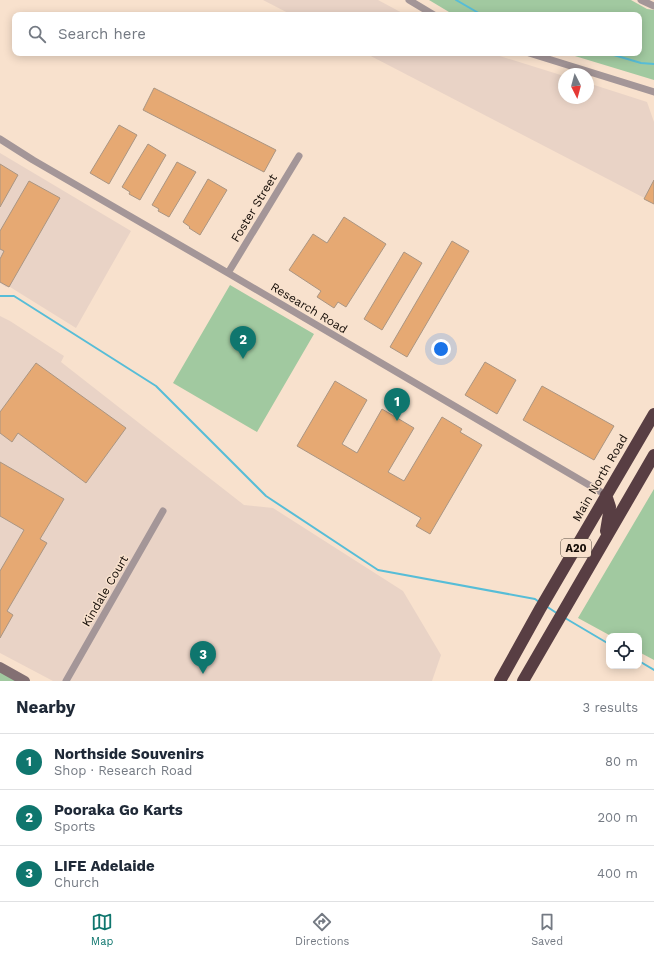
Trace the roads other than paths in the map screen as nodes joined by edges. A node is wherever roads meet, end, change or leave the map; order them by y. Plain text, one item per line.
1 (409, 0) edge
2 (641, 0) edge
3 (654, 6) edge
4 (429, 12) edge
5 (539, 56) edge
6 (654, 92) edge
7 (0, 139) edge
8 (299, 156) dead end
9 (228, 273) junction
10 (654, 414) edge
11 (654, 455) edge
12 (636, 486) junction
13 (606, 495) junction
14 (163, 511) dead end
15 (605, 538) junction
16 (0, 667) edge
17 (25, 681) edge
18 (66, 681) edge
19 (500, 681) edge
20 (523, 681) edge

1 - 4 street
2 - 3 street
5 - 6 street
7 - 9 street, Research Road
8 - 9 street, Foster Street
9 - 13 street, Research Road
10 - 13 highway, Main North Road / A20
11 - 12 highway, A20
12 - 13 highway
12 - 15 highway, A20
13 - 15 highway
13 - 19 highway, Main North Road / A20
14 - 18 street, Kindale Court
15 - 20 highway, A20
16 - 17 street

